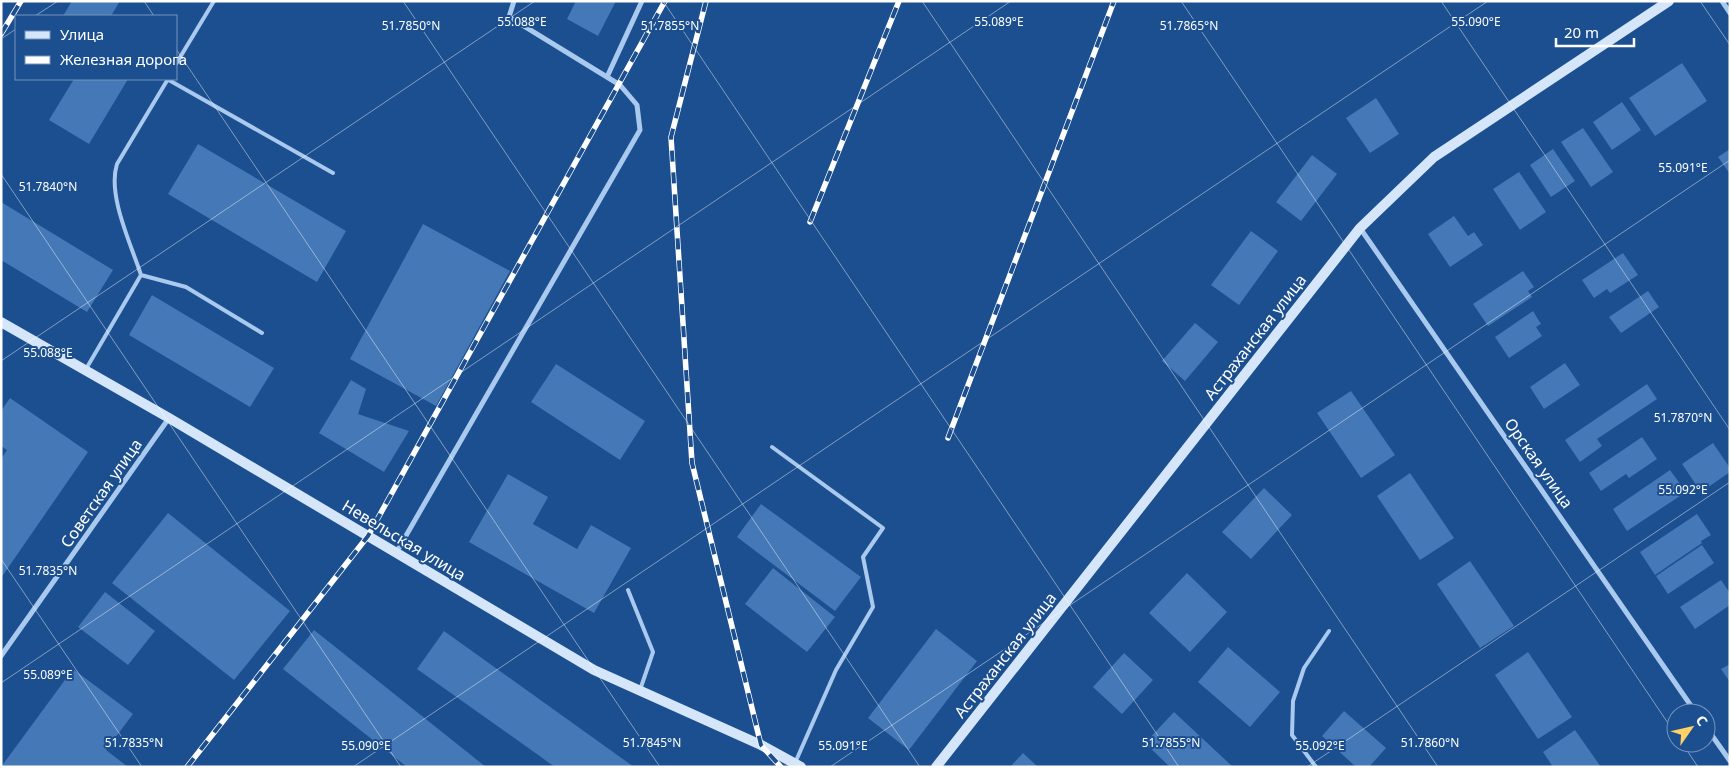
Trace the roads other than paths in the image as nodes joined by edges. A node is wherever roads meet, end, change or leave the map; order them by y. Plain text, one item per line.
1 (214, 1) edge
2 (514, 1) edge
3 (642, 1) edge
4 (1670, 1) edge
5 (1722, 1) edge
6 (1730, 13) edge
7 (178, 61) edge
8 (607, 77) junction
9 (166, 80) edge
10 (169, 80) edge
11 (333, 173) dead end
12 (1360, 228) junction
13 (141, 275) junction
14 (1, 322) edge
15 (262, 333) dead end
16 (86, 369) junction
17 (169, 418) junction
18 (772, 447) dead end
19 (396, 553) junction
20 (628, 590) dead end
21 (1329, 631) dead end
22 (1, 656) edge
23 (640, 690) junction
24 (1689, 703) edge
25 (1716, 741) edge
26 (1730, 761) edge
27 (798, 765) edge
28 (936, 767) edge
29 (1316, 767) edge

1 - 7 lane
2 - 8 street
3 - 8 street
4 - 12 street, Астраханская улица
5 - 6 street
8 - 19 street
9 - 13 lane
10 - 11 lane
12 - 24 street, Орская улица
12 - 28 street, Астраханская улица
13 - 15 lane
13 - 16 lane
14 - 16 street, Невельская улица
16 - 17 street, Невельская улица
17 - 19 street, Невельская улица
17 - 22 street, Советская улица
18 - 27 lane
19 - 23 street, Невельская улица
20 - 23 lane
21 - 29 lane
23 - 27 street, Невельская улица
25 - 26 street

